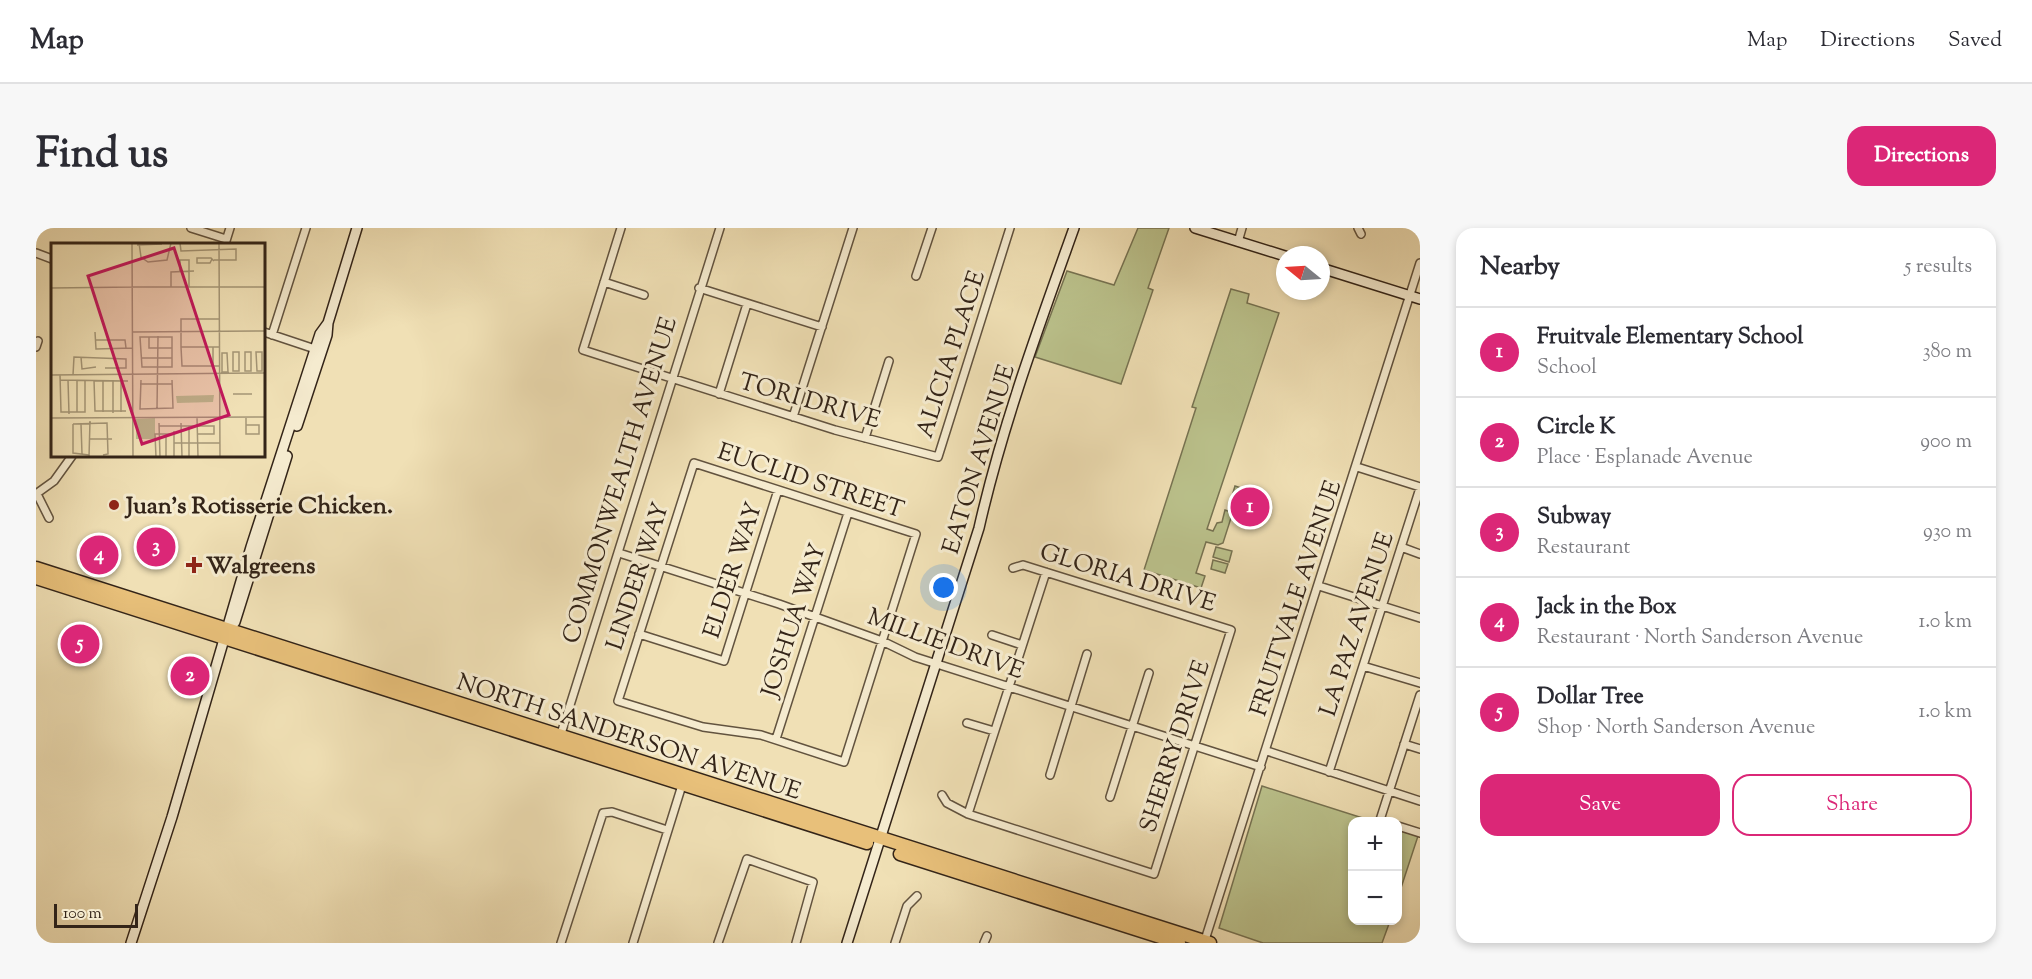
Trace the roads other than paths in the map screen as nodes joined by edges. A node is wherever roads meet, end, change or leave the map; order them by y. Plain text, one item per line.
1 (191, 228) edge
2 (230, 228) edge
3 (306, 228) edge
4 (357, 228) edge
5 (621, 228) edge
6 (720, 228) edge
7 (853, 228) edge
8 (932, 228) edge
9 (1010, 228) edge
10 (1074, 228) edge
11 (1195, 228) edge
12 (1242, 228) edge
13 (226, 242) edge
14 (1238, 242) junction
15 (1276, 253) edge
16 (36, 254) edge
17 (51, 259) edge
18 (1420, 263) edge
19 (1330, 271) edge
20 (916, 276) dead end
21 (604, 282) junction
22 (699, 288) junction
23 (644, 295) dead end
24 (1410, 296) junction
25 (1420, 299) edge
26 (747, 304) junction
27 (328, 323) junction
28 (822, 327) junction
29 (266, 333) edge
30 (272, 335) junction
31 (315, 349) junction
32 (889, 361) dead end
33 (672, 378) junction
34 (719, 394) junction
35 (793, 417) junction
36 (866, 438) junction
37 (938, 457) joint
38 (71, 458) edge
39 (694, 464) joint
40 (1356, 467) junction
41 (1420, 487) edge
42 (778, 490) junction
43 (36, 494) edge
44 (848, 513) junction
45 (49, 518) dead end
46 (1401, 548) junction
47 (619, 553) junction
48 (1420, 554) edge
49 (661, 566) junction
50 (36, 568) edge
51 (1013, 568) dead end
52 (1046, 572) junction
53 (36, 578) edge
54 (1319, 586) junction
55 (746, 593) junction
56 (1382, 606) junction
57 (815, 617) junction
58 (1420, 618) edge
59 (1231, 630) joint
60 (227, 634) junction
61 (639, 634) junction
62 (992, 635) dead end
63 (882, 641) junction
64 (1022, 645) junction
65 (1087, 654) dead end
66 (936, 664) junction
67 (1363, 666) junction
68 (1149, 673) dead end
69 (1420, 683) edge
70 (1008, 688) junction
71 (1420, 695) edge
72 (1071, 707) junction
73 (967, 723) dead end
74 (1134, 726) junction
75 (994, 731) junction
76 (776, 739) junction
77 (558, 740) junction
78 (1404, 744) junction
79 (1195, 745) junction
80 (1420, 749) edge
81 (1267, 751) junction
82 (1262, 767) junction
83 (1329, 771) junction
84 (1050, 775) dead end
85 (683, 780) junction
86 (1389, 791) junction
87 (942, 795) dead end
88 (1110, 797) dead end
89 (1420, 801) edge
90 (969, 814) junction
91 (1382, 817) edge
92 (1402, 827) edge
93 (667, 830) junction
94 (1420, 833) edge
95 (879, 843) junction
96 (917, 897) dead end
97 (1206, 942) edge
98 (131, 943) edge
99 (561, 943) edge
100 (633, 943) edge
101 (718, 943) edge
102 (796, 943) edge
103 (847, 943) edge
104 (895, 943) edge
105 (1179, 943) edge

1 - 13 street
2 - 13 street
3 - 30 street
4 - 27 main road
5 - 21 street
6 - 22 street, COMMONWEALTH AVENUE
7 - 28 street
8 - 20 street
9 - 37 street, ALICIA PLACE
10 - 66 main road, EATON AVENUE
11 - 14 main road
12 - 14 street
14 - 15 main road
16 - 17 street
18 - 24 street, FRUITVALE AVENUE
19 - 24 main road
21 - 23 street
21 - 33 street, TORI DRIVE
22 - 26 street
22 - 33 street, COMMONWEALTH AVENUE
24 - 25 main road
24 - 40 street, FRUITVALE AVENUE
26 - 28 street
26 - 34 street
27 - 31 main road
27 - 60 main road
28 - 35 street
29 - 30 street
30 - 31 street
31 - 60 main road
32 - 36 street
33 - 34 street, TORI DRIVE
33 - 47 street, COMMONWEALTH AVENUE
34 - 35 street, TORI DRIVE
35 - 36 street, TORI DRIVE
36 - 37 street, TORI DRIVE
38 - 43 street
39 - 42 street, EUCLID STREET
39 - 49 street, LINDER WAY
40 - 41 street
40 - 54 street, FRUITVALE AVENUE
41 - 46 street, LA PAZ AVENUE
42 - 44 street, EUCLID STREET
42 - 55 street, ELDER WAY
43 - 45 street
44 - 57 street, JOSHUA WAY
44 - 63 street, EUCLID STREET
46 - 48 street
46 - 56 street, LA PAZ AVENUE
47 - 49 street, MILLIE DRIVE
47 - 77 street, COMMONWEALTH AVENUE
49 - 55 street, MILLIE DRIVE
49 - 61 street, LINDER WAY
50 - 60 highway, NORTH SANDERSON AVENUE
51 - 52 street, GLORIA DRIVE
52 - 59 street, GLORIA DRIVE
52 - 64 street
53 - 60 highway, NORTH SANDERSON AVENUE
54 - 56 street
54 - 81 street, FRUITVALE AVENUE
55 - 57 street, MILLIE DRIVE
55 - 61 street, ELDER WAY
56 - 58 street
56 - 67 street, LA PAZ AVENUE
57 - 63 street, MILLIE DRIVE
57 - 76 street, JOSHUA WAY
59 - 79 street, SHERRY DRIVE
60 - 77 highway, NORTH SANDERSON AVENUE
60 - 98 main road
61 - 76 street, LINDER WAY
62 - 64 street
63 - 66 street, MILLIE DRIVE
63 - 76 street
64 - 70 street
65 - 72 street
66 - 70 street, MILLIE DRIVE
66 - 95 main road, EATON AVENUE
67 - 69 street
67 - 83 street, LA PAZ AVENUE
68 - 74 street
70 - 72 street, MILLIE DRIVE
70 - 75 street
71 - 78 street
72 - 74 street, MILLIE DRIVE
72 - 84 street
73 - 75 street
74 - 79 street, MILLIE DRIVE
74 - 88 street
75 - 90 street
77 - 85 highway, NORTH SANDERSON AVENUE
78 - 80 street
78 - 86 street
79 - 82 street, MILLIE DRIVE
79 - 90 street, SHERRY DRIVE
81 - 82 street, FRUITVALE AVENUE
81 - 83 street
82 - 97 street, FRUITVALE AVENUE
83 - 86 street
85 - 93 street
85 - 95 highway, NORTH SANDERSON AVENUE
86 - 89 street
86 - 91 street
87 - 90 street
92 - 94 street
93 - 99 street
93 - 100 street
95 - 97 highway, NORTH SANDERSON AVENUE
95 - 103 main road, EATON AVENUE
95 - 105 highway, NORTH SANDERSON AVENUE
96 - 104 street
101 - 102 street

